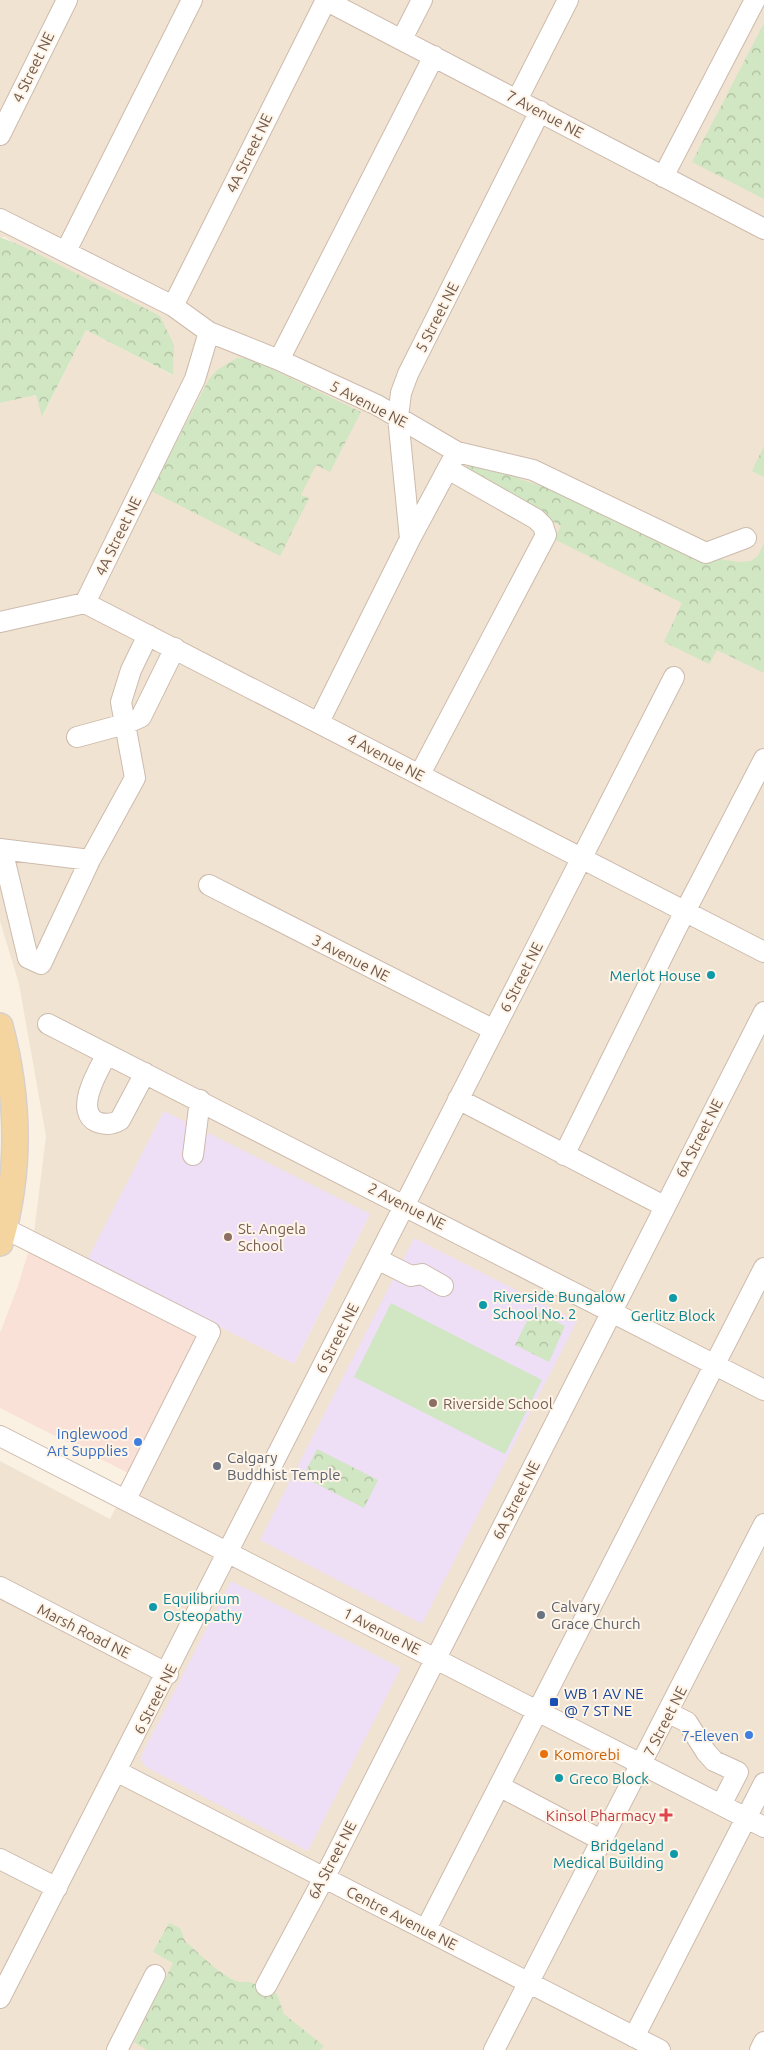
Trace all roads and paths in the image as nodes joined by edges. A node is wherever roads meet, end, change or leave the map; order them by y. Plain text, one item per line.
1 (67, 0) edge
2 (192, 0) edge
3 (326, 0) edge
4 (422, 0) edge
5 (568, 0) edge
6 (755, 0) edge
7 (402, 39) junction
8 (434, 56) junction
9 (517, 100) junction
10 (540, 111) junction
11 (0, 135) edge
12 (663, 176) junction
13 (0, 219) edge
14 (764, 229) edge
15 (66, 251) junction
16 (173, 306) junction
17 (209, 332) junction
18 (279, 360) junction
19 (398, 417) junction
20 (452, 461) junction
21 (746, 538) dead end
22 (410, 539) junction
23 (85, 603) junction
24 (0, 622) edge
25 (148, 635) junction
26 (175, 648) junction
27 (674, 677) dead end
28 (319, 722) junction
29 (125, 724) junction
30 (77, 737) dead end
31 (764, 760) edge
32 (420, 774) junction
33 (1, 849) edge
34 (580, 858) junction
35 (90, 860) junction
36 (208, 885) dead end
37 (685, 912) junction
38 (764, 952) edge
39 (764, 1012) edge
40 (48, 1024) dead end
41 (0, 1026) edge
42 (494, 1030) junction
43 (107, 1054) junction
44 (145, 1073) junction
45 (458, 1098) junction
46 (200, 1100) junction
47 (193, 1155) dead end
48 (564, 1155) junction
49 (404, 1204) junction
50 (664, 1206) junction
51 (2, 1236) edge
52 (377, 1259) junction
53 (764, 1268) edge
54 (443, 1286) dead end
55 (611, 1311) junction
56 (715, 1364) junction
57 (764, 1390) edge
58 (0, 1436) edge
59 (126, 1499) junction
60 (764, 1524) edge
61 (228, 1551) junction
62 (0, 1587) edge
63 (435, 1658) junction
64 (168, 1674) junction
65 (538, 1710) junction
66 (668, 1713) junction
67 (642, 1765) junction
68 (118, 1772) junction
69 (764, 1783) edge
70 (499, 1786) junction
71 (721, 1805) junction
72 (746, 1818) junction
73 (764, 1827) edge
74 (602, 1841) junction
75 (0, 1859) edge
76 (323, 1878) junction
77 (57, 1888) junction
78 (426, 1929) junction
79 (155, 1974) dead end
80 (529, 1983) junction
81 (266, 1986) dead end
82 (0, 1998) edge
83 (634, 2037) junction
84 (764, 2042) edge
85 (117, 2050) edge
86 (494, 2050) edge
87 (660, 2050) edge
88 (760, 2050) edge

1 - 11 street, 4 Street NE
2 - 15 street
3 - 7 street, 7 Avenue NE
3 - 16 street, 4A Street NE
4 - 7 street
5 - 9 street
6 - 12 street
7 - 8 street, 7 Avenue NE
8 - 9 street, 7 Avenue NE
8 - 18 street
9 - 10 street, 7 Avenue NE
10 - 12 street, 7 Avenue NE
10 - 19 street, 5 Street NE
12 - 14 street, 7 Avenue NE
13 - 15 street, 5 Avenue NE
15 - 16 street, 5 Avenue NE
16 - 17 street, 5 Avenue NE
17 - 18 street, 5 Avenue NE
17 - 23 street, 4A Street NE
18 - 19 street, 5 Avenue NE
19 - 20 street, 5 Avenue NE
19 - 22 street, 5 Street NE
20 - 21 street, 5 Avenue NE
20 - 22 street
20 - 32 street
22 - 28 street
23 - 24 street
23 - 25 street, 4 Avenue NE
25 - 26 street, 4 Avenue NE
25 - 29 street
26 - 28 street, 4 Avenue NE
26 - 29 street
27 - 34 street, 6 Street NE
28 - 32 street, 4 Avenue NE
29 - 30 street
29 - 35 street
31 - 37 street
32 - 34 street, 4 Avenue NE
33 - 35 street
33 - 35 street
34 - 37 street, 4 Avenue NE
34 - 42 street, 6 Street NE
36 - 42 street, 3 Avenue NE
37 - 38 street, 4 Avenue NE
37 - 48 street
39 - 50 street, 6A Street NE
40 - 43 street, 2 Avenue NE
41 - 51 main road
42 - 45 street, 6 Street NE
43 - 44 street, 2 Avenue NE
43 - 44 street
44 - 46 street, 2 Avenue NE
45 - 48 street
45 - 49 street, 6 Street NE
46 - 47 street
46 - 49 street, 2 Avenue NE
48 - 50 street
49 - 52 street, 6 Street NE
49 - 55 street, 2 Avenue NE
50 - 55 street, 6A Street NE
51 - 59 street
52 - 54 street
52 - 61 street, 6 Street NE
53 - 56 street
55 - 56 street, 2 Avenue NE
55 - 63 street, 6A Street NE
56 - 57 street, 2 Avenue NE
56 - 65 street
58 - 59 street, 1 Avenue NE
59 - 61 street, 1 Avenue NE
60 - 66 street, 7 Street NE
61 - 63 street, 1 Avenue NE
61 - 64 street, 6 Street NE
62 - 64 street, Marsh Road NE
63 - 65 street, 1 Avenue NE
63 - 76 street, 6A Street NE
64 - 68 street, 6 Street NE
65 - 67 street, 1 Avenue NE
65 - 70 street
66 - 67 street, 7 Street NE
66 - 71 street
67 - 71 street, 1 Avenue NE
67 - 74 street, 7 Street NE
68 - 76 street, Centre Avenue NE
68 - 77 street, 6 Street NE
69 - 72 street
70 - 74 street
70 - 78 street
71 - 72 street, 1 Avenue NE
72 - 73 street, 1 Avenue NE
72 - 83 street
74 - 80 street, 7 Street NE
75 - 77 street
76 - 78 street, Centre Avenue NE
76 - 81 street, 6A Street NE
77 - 82 street, 6 Street NE
78 - 80 street, Centre Avenue NE
79 - 85 street
80 - 83 street, Centre Avenue NE
80 - 86 street, 7 Street NE
83 - 87 street, Centre Avenue NE
84 - 88 street

